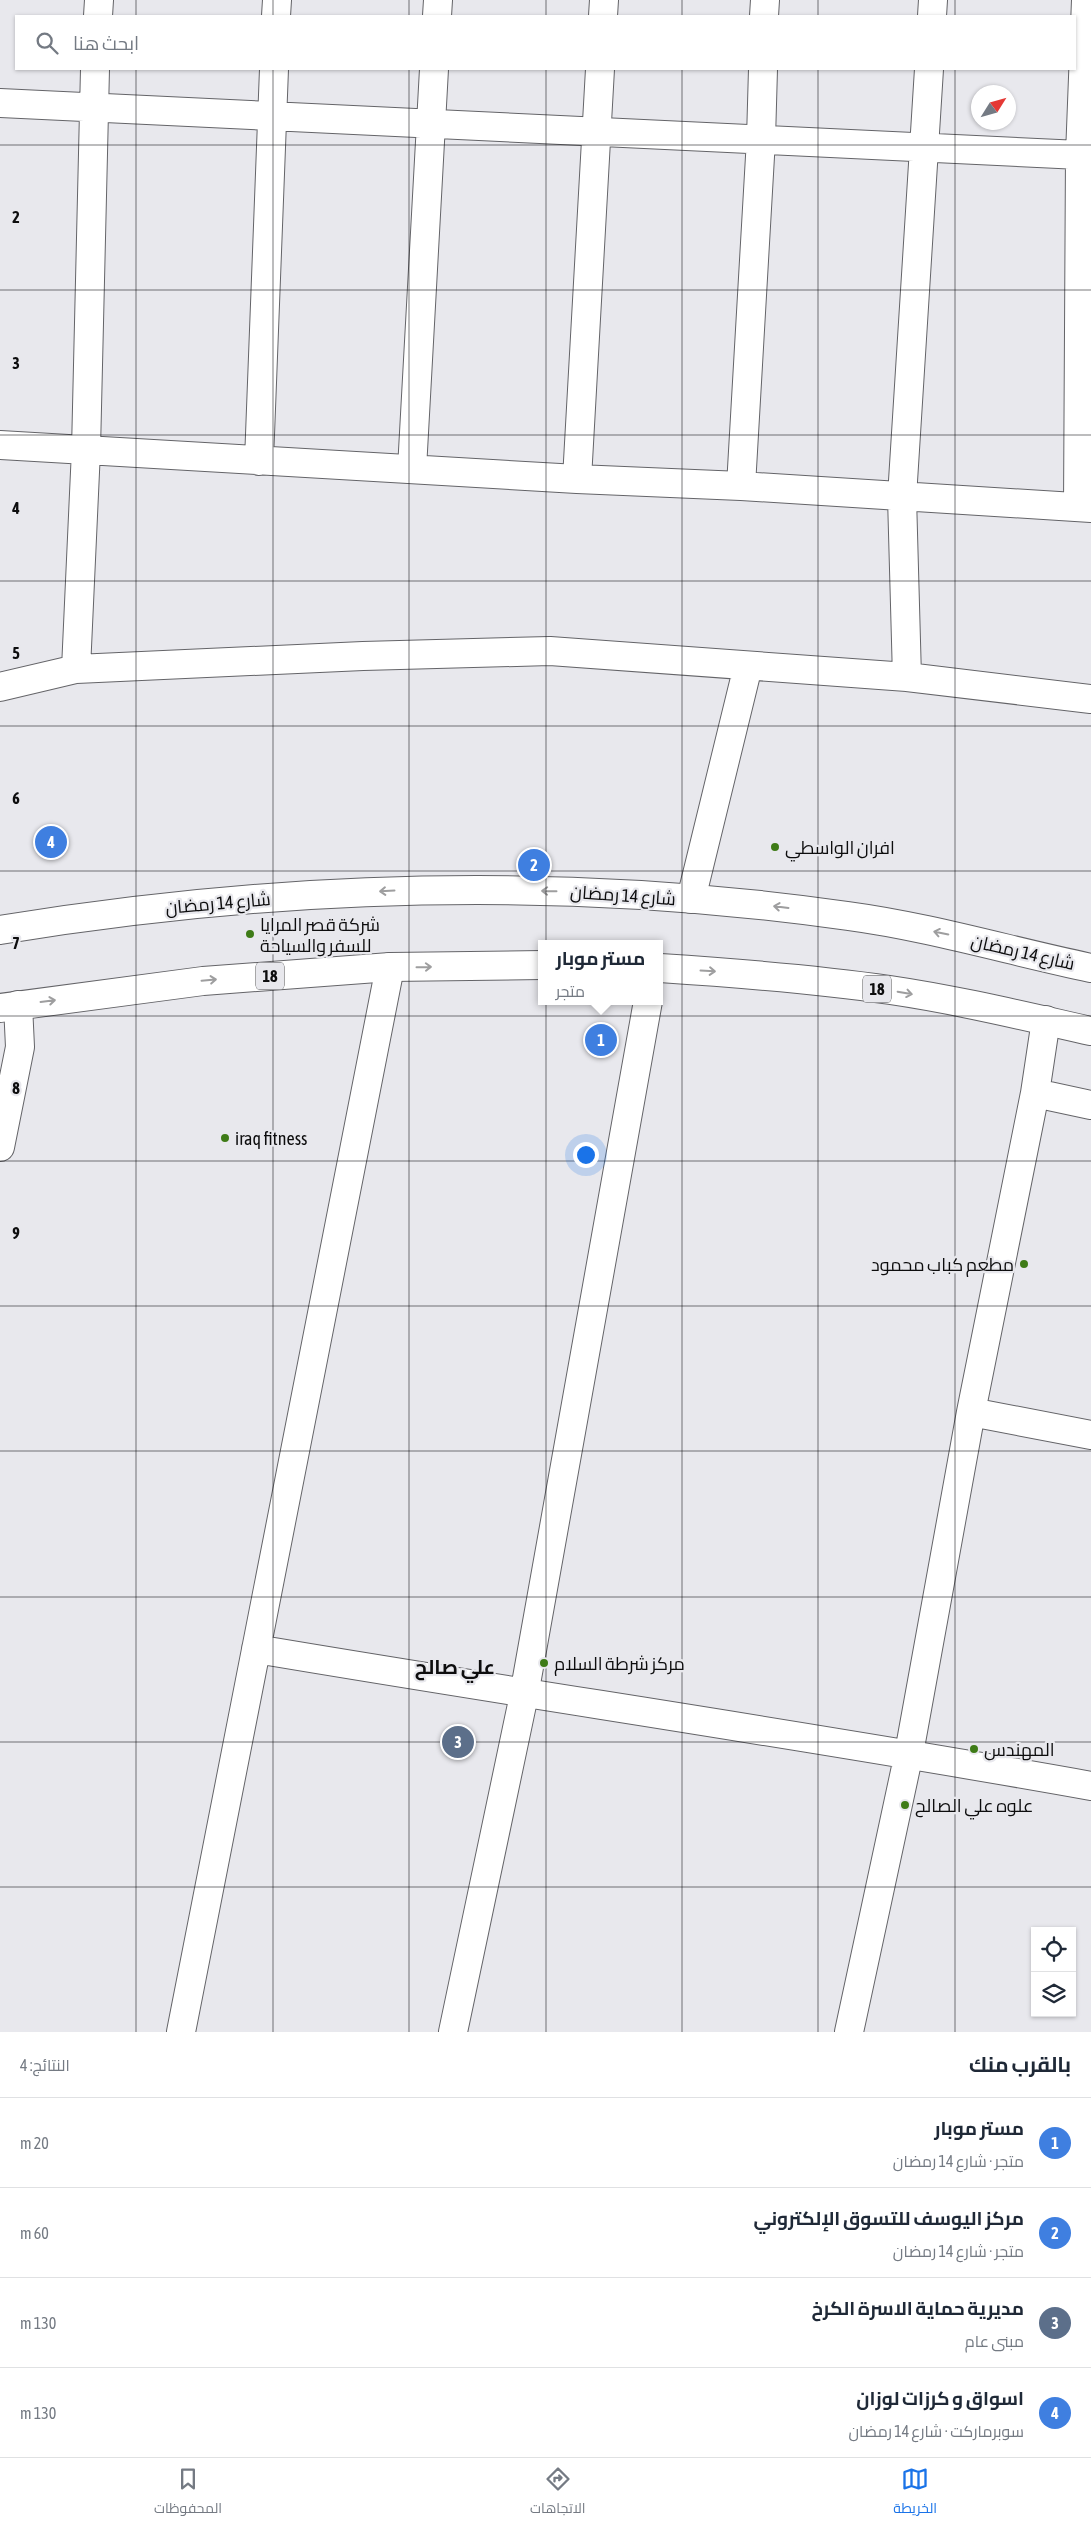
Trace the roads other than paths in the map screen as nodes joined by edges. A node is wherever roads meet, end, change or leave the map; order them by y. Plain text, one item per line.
1 (99, 0) edge
2 (277, 0) edge
3 (438, 0) edge
4 (604, 0) edge
5 (765, 0) edge
6 (933, 0) edge
7 (1086, 0) edge
8 (98, 15) edge
9 (276, 15) edge
10 (437, 15) edge
11 (603, 15) edge
12 (764, 15) edge
13 (932, 15) edge
14 (95, 70) edge
15 (274, 70) edge
16 (434, 70) edge
17 (600, 70) edge
18 (763, 70) edge
19 (929, 70) edge
20 (0, 103) edge
21 (94, 107) junction
22 (272, 116) junction
23 (431, 124) junction
24 (596, 132) junction
25 (761, 139) junction
26 (924, 148) junction
27 (1080, 155) junction
28 (0, 445) edge
29 (86, 450) junction
30 (259, 460) junction
31 (412, 469) junction
32 (576, 478) junction
33 (741, 486) junction
34 (902, 497) junction
35 (1085, 507) edge
36 (748, 666) junction
37 (76, 669) junction
38 (907, 677) junction
39 (0, 687) edge
40 (1091, 699) edge
41 (691, 899) junction
42 (0, 930) edge
43 (538, 966) edge
44 (390, 967) junction
45 (663, 968) edge
46 (1091, 968) edge
47 (647, 1005) edge
48 (9, 1007) edge
49 (1046, 1020) junction
50 (1091, 1031) edge
51 (1035, 1093) junction
52 (1091, 1105) edge
53 (0, 1147) edge
54 (971, 1412) junction
55 (1091, 1435) edge
56 (256, 1649) junction
57 (524, 1694) junction
58 (909, 1753) junction
59 (1091, 1786) edge
60 (181, 2032) edge
61 (453, 2032) edge
62 (849, 2032) edge

1 - 8 street
2 - 9 street
3 - 10 street
4 - 11 street
5 - 12 street
6 - 13 street
7 - 27 street
14 - 21 street
15 - 22 street
16 - 23 street
17 - 24 street
18 - 25 street
19 - 26 street
20 - 21 street
21 - 22 street
21 - 29 street
22 - 23 street
22 - 30 street
23 - 24 street
23 - 31 street
24 - 25 street
24 - 32 street
25 - 26 street
25 - 33 street
26 - 27 street
26 - 34 street
27 - 35 street
28 - 29 street
29 - 30 street
29 - 37 street
30 - 31 street
31 - 32 street
32 - 33 street
33 - 34 street
34 - 35 street
34 - 38 street
36 - 37 street
36 - 38 street
36 - 41 street
37 - 39 street
38 - 40 street
41 -> 42 street, شارع 14 رمضان
46 -> 41 street, شارع 14 رمضان
44 -> 43 street, 18
48 -> 44 street, 18
44 - 56 street
45 -> 49 street, 18
47 - 57 street
48 - 53 street
49 - 50 street, 18
49 - 51 street
51 - 52 street
51 - 54 street
54 - 55 street
54 - 58 street
56 - 57 street
56 - 60 street
57 - 58 street
57 - 61 street
58 - 59 street
58 - 62 street

